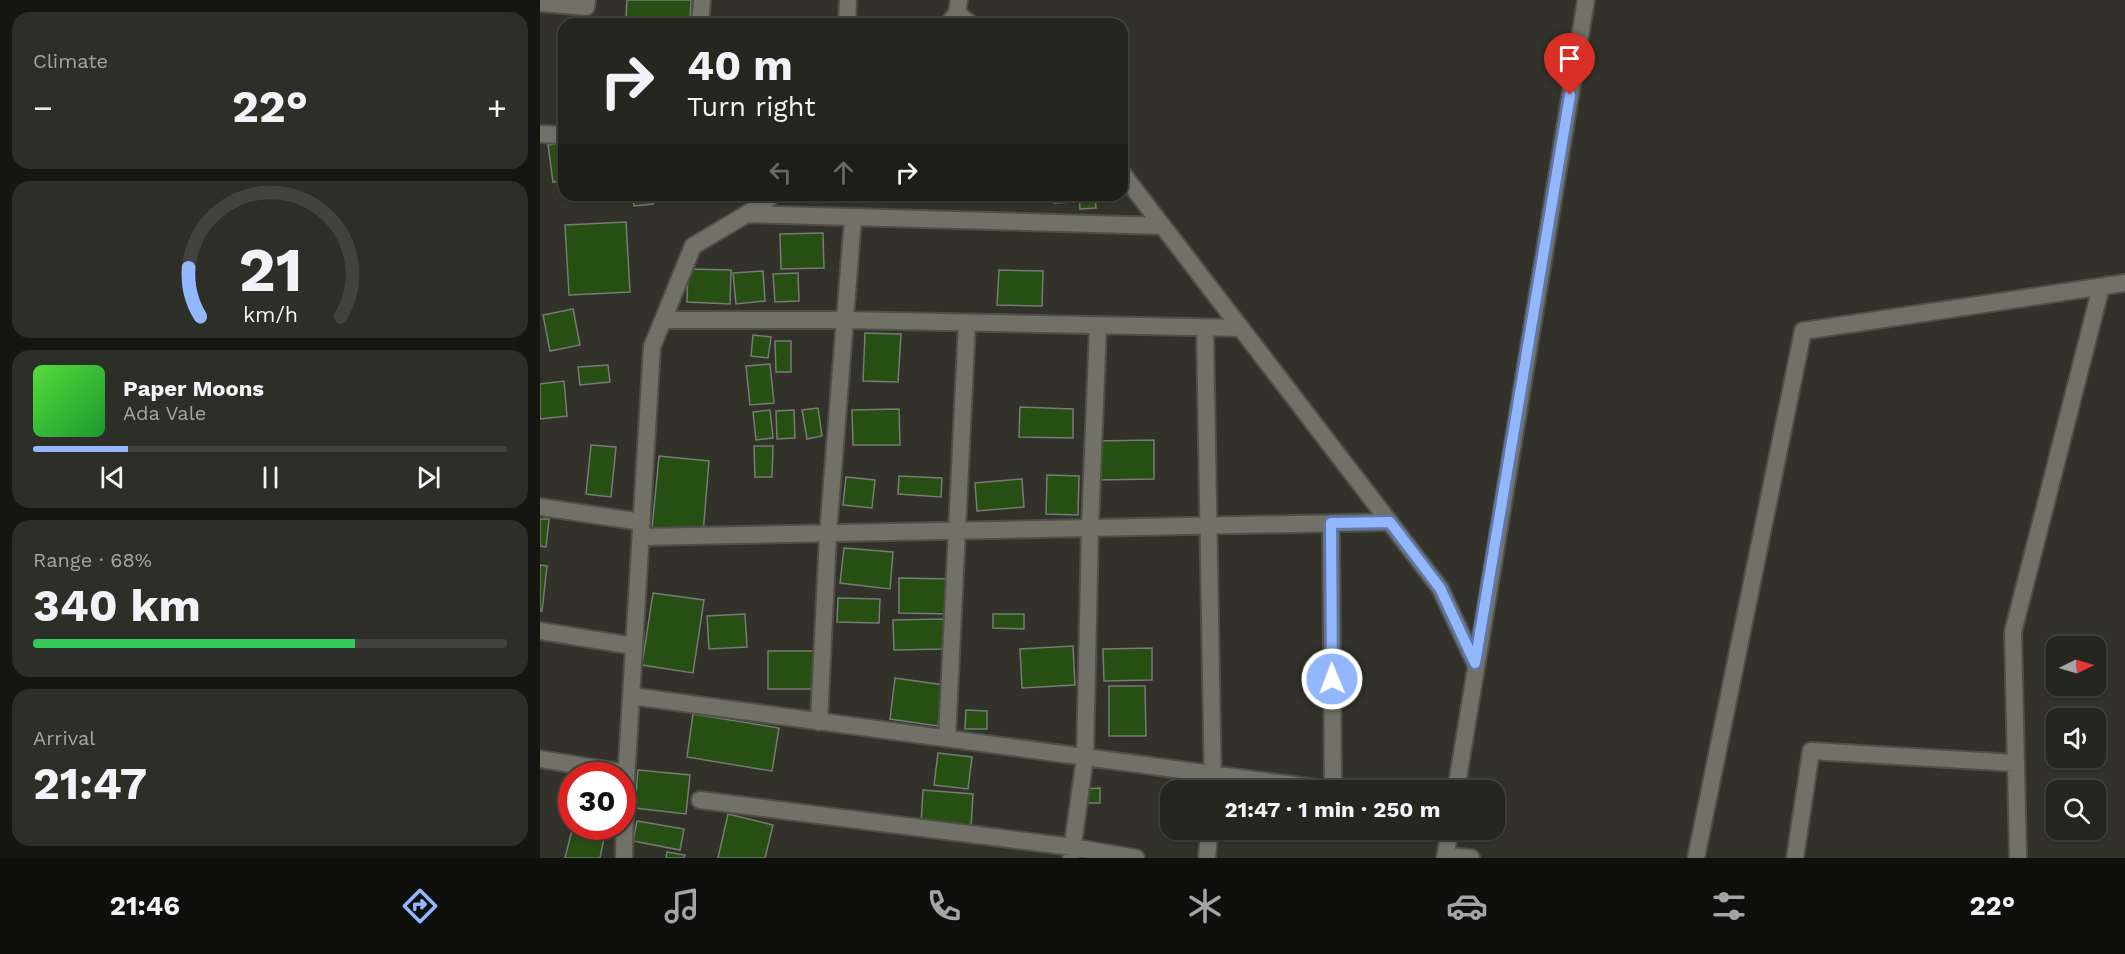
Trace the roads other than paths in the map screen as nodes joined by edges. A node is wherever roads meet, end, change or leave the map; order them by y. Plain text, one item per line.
1 (586, 0) edge
2 (702, 0) edge
3 (848, 0) edge
4 (1586, 0) edge
5 (540, 3) edge
6 (700, 18) edge
7 (848, 18) edge
8 (540, 134) edge
9 (558, 135) edge
10 (1128, 180) edge
11 (765, 201) edge
12 (747, 214) junction
13 (853, 218) junction
14 (1163, 226) junction
15 (2125, 283) edge
16 (2101, 287) junction
17 (663, 320) junction
18 (845, 320) junction
19 (967, 323) junction
20 (1098, 326) junction
21 (1205, 328) junction
22 (1241, 328) junction
23 (540, 507) edge
24 (1390, 522) junction
25 (1331, 523) junction
26 (1209, 526) junction
27 (1089, 528) junction
28 (642, 530) junction
29 (958, 531) junction
30 (828, 534) junction
31 (540, 631) edge
32 (634, 646) junction
33 (1475, 663) junction
34 (631, 696) junction
35 (819, 722) junction
36 (947, 738) junction
37 (1085, 757) junction
38 (540, 759) edge
39 (558, 762) edge
40 (627, 762) edge
41 (2016, 763) junction
42 (1199, 780) edge
43 (1214, 780) edge
44 (1332, 780) edge
45 (1457, 780) edge
46 (700, 800) dead end
47 (624, 840) edge
48 (1208, 840) edge
49 (1449, 840) edge
50 (1072, 852) edge
51 (1446, 857) edge
52 (624, 858) edge
53 (1136, 858) edge
54 (1207, 858) edge
55 (1472, 858) edge
56 (1696, 858) edge
57 (1795, 858) edge
58 (2018, 858) edge

1 - 5 street
2 - 6 street
3 - 7 street
4 - 33 street
8 - 9 street
10 - 14 street
11 - 12 street
12 - 13 street
12 - 17 street
13 - 14 street
13 - 18 street
14 - 22 street
15 - 16 street
16 - 41 street
16 - 56 street
17 - 18 street
17 - 28 street
18 - 19 street
18 - 30 street
19 - 20 street
19 - 29 street
20 - 21 street
20 - 27 street
21 - 22 street
21 - 26 street
22 - 24 street
23 - 28 street
24 - 25 street
24 - 33 street
25 - 26 street
25 - 44 street
26 - 27 street
26 - 43 street
27 - 29 street
27 - 37 street
28 - 30 street
28 - 32 street
29 - 30 street
29 - 36 street
30 - 35 street
31 - 32 street
32 - 34 street
33 - 45 street
34 - 35 street
34 - 40 street
35 - 36 street
36 - 37 street
37 - 42 street
37 - 50 street
38 - 39 street
41 - 57 street
41 - 58 street
46 - 50 street
47 - 52 street
48 - 54 street
49 - 51 street
50 - 53 street
51 - 55 street

